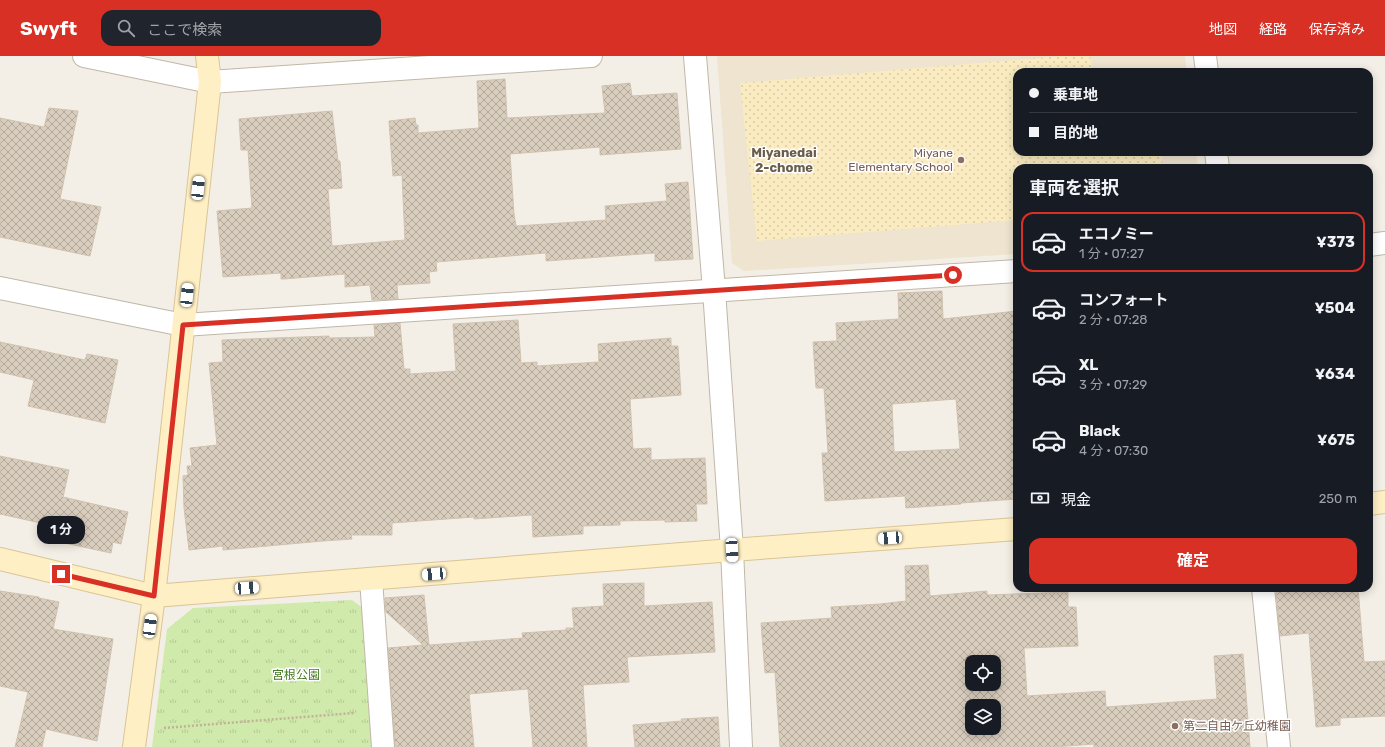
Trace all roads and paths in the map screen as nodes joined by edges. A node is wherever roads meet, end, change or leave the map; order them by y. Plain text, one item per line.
1 (84, 56) edge
2 (207, 56) edge
3 (591, 56) edge
4 (695, 56) edge
5 (1205, 56) edge
6 (1206, 68) edge
7 (210, 82) junction
8 (1385, 243) edge
9 (1373, 244) edge
10 (1013, 271) edge
11 (0, 288) edge
12 (714, 290) junction
13 (183, 325) junction
14 (1385, 502) edge
15 (1373, 504) edge
16 (1013, 529) edge
17 (732, 550) junction
18 (0, 559) edge
19 (371, 579) junction
20 (1263, 592) edge
21 (154, 596) junction
22 (380, 711) junction
23 (135, 738) edge
24 (383, 747) edge
25 (741, 747) edge
26 (1279, 747) edge

1 - 7 street
2 - 7 street
3 - 7 street
4 - 12 street
5 - 6 street
7 - 13 street
8 - 9 street
10 - 12 street
11 - 13 street
12 - 13 street
12 - 17 street
13 - 21 street
14 - 15 street
16 - 17 street
17 - 19 street
17 - 25 street
18 - 21 street
19 - 21 street
19 - 22 street
20 - 26 street
21 - 23 street
22 - 23 path
22 - 24 street

